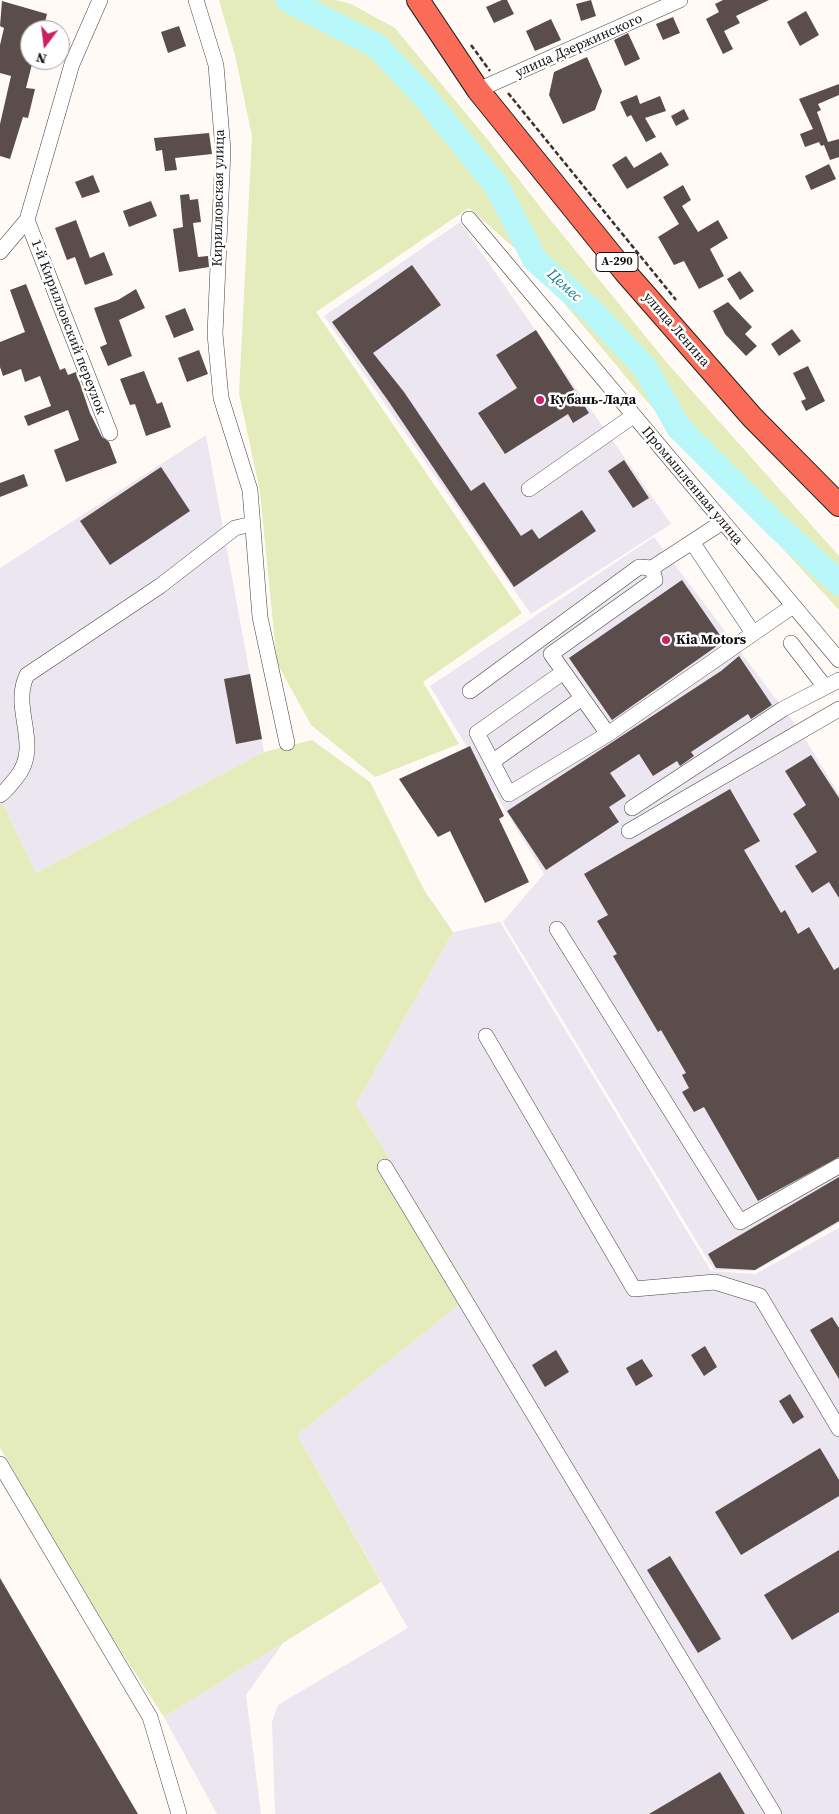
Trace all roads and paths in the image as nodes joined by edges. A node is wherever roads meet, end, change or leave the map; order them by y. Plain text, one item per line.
1 (100, 0) edge
2 (196, 0) edge
3 (418, 0) edge
4 (680, 0) edge
5 (469, 42) dead end
6 (498, 81) junction
7 (478, 90) junction
8 (469, 219) dead end
9 (27, 220) junction
10 (0, 252) edge
11 (678, 304) dead end
12 (633, 416) junction
13 (110, 433) dead end
14 (529, 489) dead end
15 (839, 505) edge
16 (722, 522) junction
17 (252, 524) junction
18 (692, 542) junction
19 (652, 568) junction
20 (792, 606) junction
21 (753, 633) junction
22 (540, 640) junction
23 (792, 643) dead end
24 (552, 654) junction
25 (839, 660) edge
26 (562, 674) dead end
27 (839, 680) edge
28 (825, 687) junction
29 (470, 691) dead end
30 (582, 698) junction
31 (839, 709) edge
32 (608, 734) junction
33 (287, 743) dead end
34 (492, 762) junction
35 (0, 795) edge
36 (632, 808) dead end
37 (629, 831) dead end
38 (557, 928) dead end
39 (486, 1036) dead end
40 (839, 1166) edge
41 (385, 1167) dead end
42 (838, 1425) edge
43 (0, 1464) edge
44 (179, 1814) edge
45 (774, 1814) edge

1 - 9 street
2 - 17 street, Кирилловская улица
3 - 7 highway, улица Ленина / А-290
4 - 6 street, улица Дзержинского
5 - 6 path
6 - 7 street, улица Дзержинского
6 - 11 path
7 - 15 highway, улица Ленина / А-290
8 - 12 street, Промышленная улица
9 - 10 street
9 - 13 street, 1-й Кирилловский переулок
12 - 14 street
12 - 16 street, Промышленная улица
16 - 18 street
16 - 20 street, Промышленная улица
17 - 33 street, Кирилловская улица
17 - 35 street
18 - 19 street
18 - 21 street
19 - 22 street
19 - 24 street
20 - 21 street
20 - 25 street, Промышленная улица
21 - 32 street
22 - 24 street
22 - 29 street
23 - 28 street
24 - 30 street
26 - 34 street
27 - 28 street
28 - 36 street
30 - 32 street
30 - 34 street
31 - 37 street
32 - 34 street
38 - 40 street
39 - 42 street
41 - 45 street
43 - 44 street

